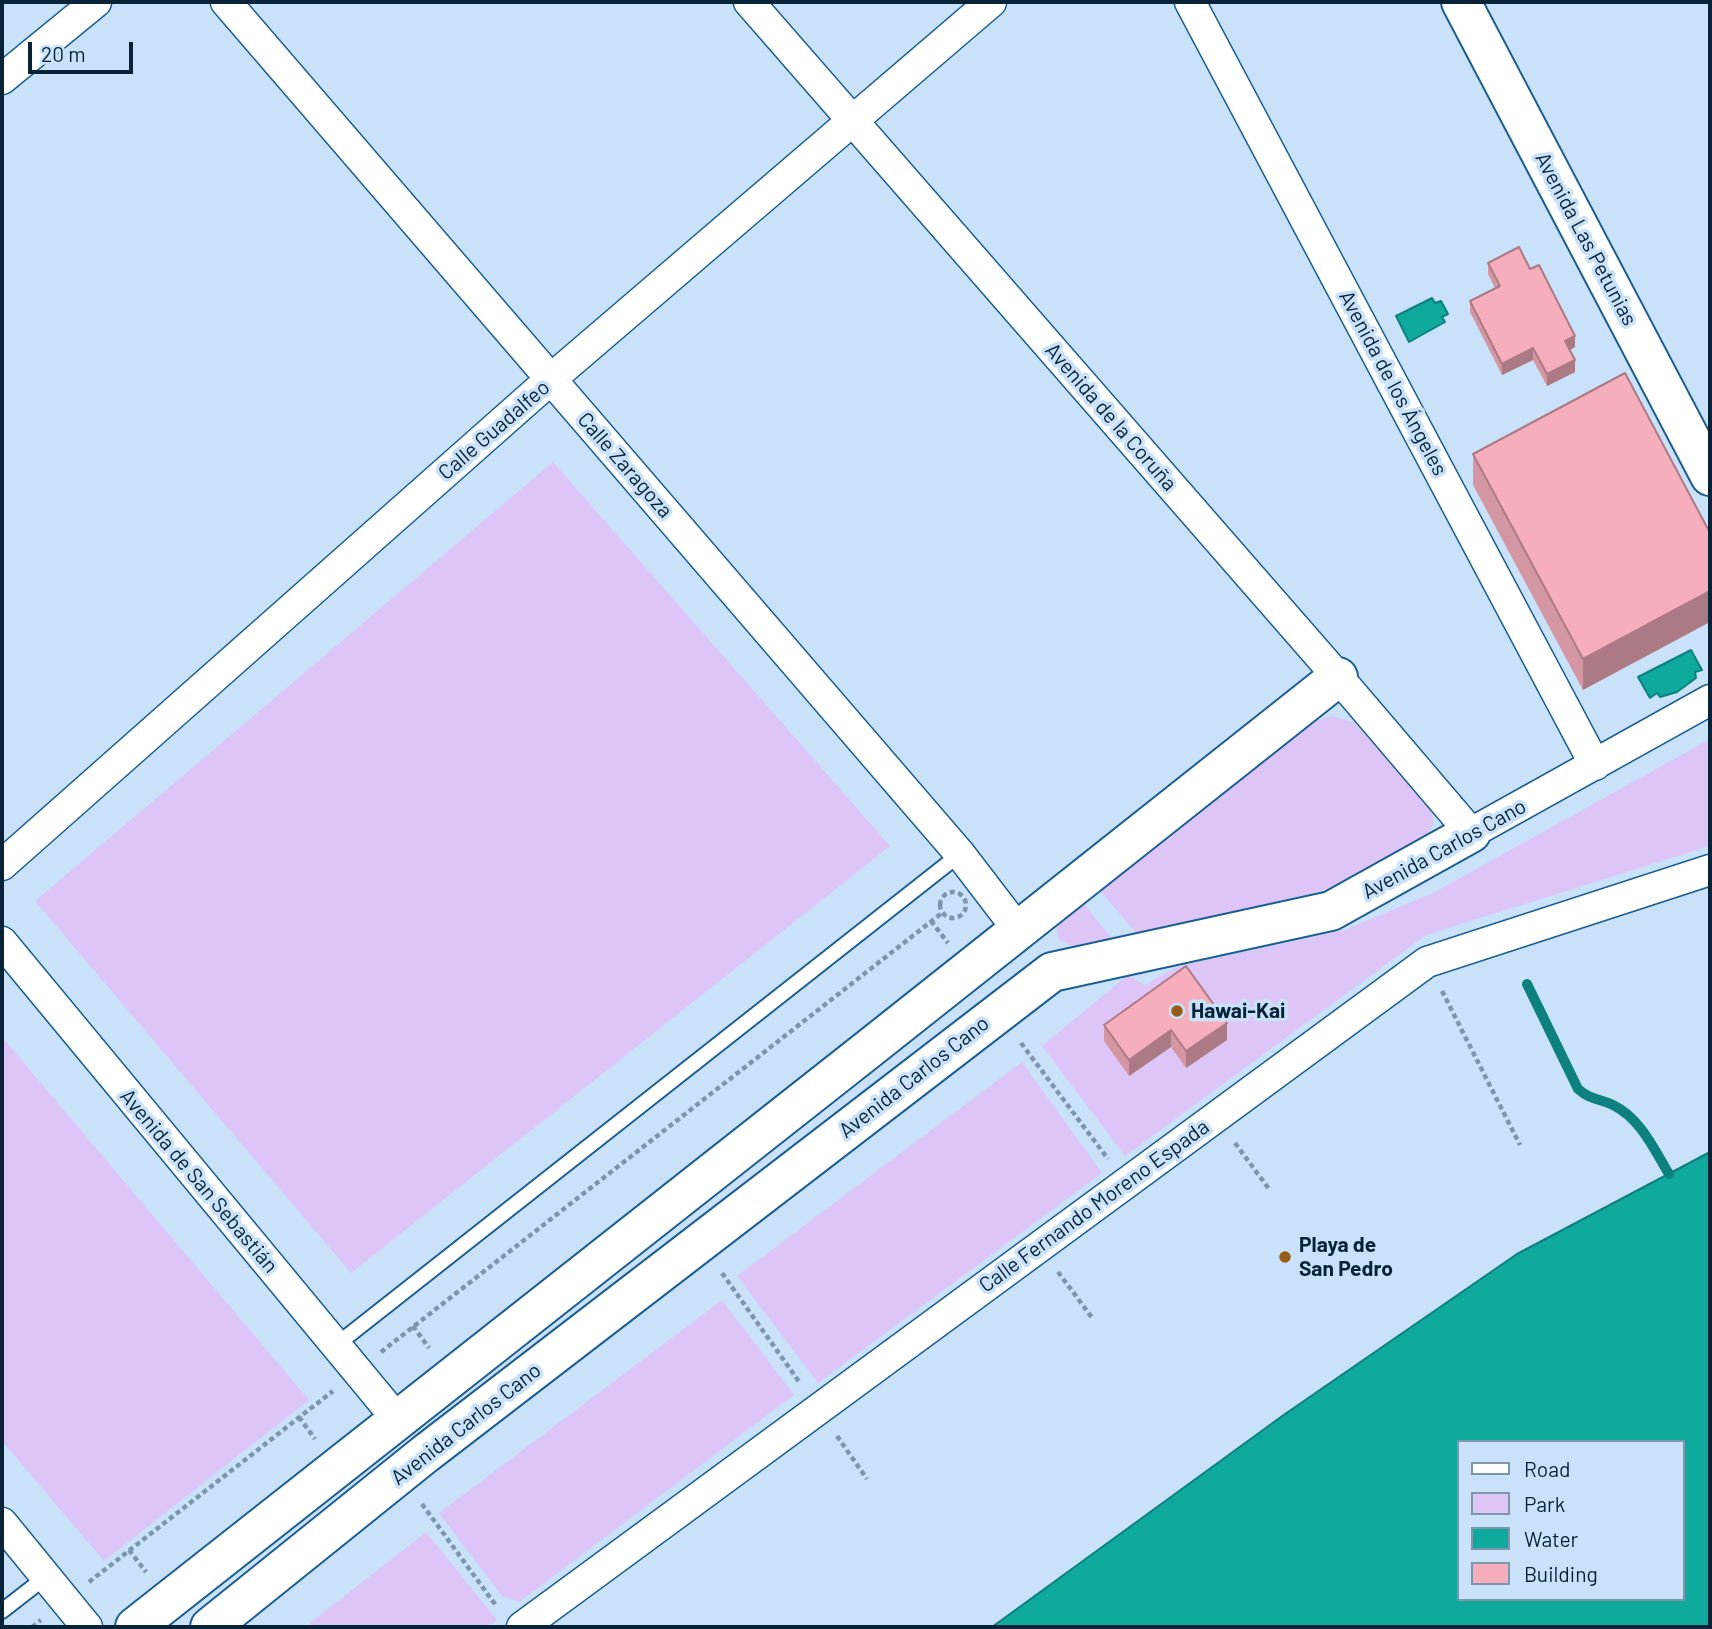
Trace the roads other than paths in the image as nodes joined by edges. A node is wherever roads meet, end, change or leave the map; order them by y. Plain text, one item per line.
1 (96, 2) edge
2 (226, 2) edge
3 (749, 2) edge
4 (990, 2) edge
5 (1190, 2) edge
6 (1461, 2) edge
7 (2, 79) edge
8 (853, 121) junction
9 (551, 379) junction
10 (1710, 476) edge
11 (1338, 677) junction
12 (1710, 700) edge
13 (1595, 765) junction
14 (1471, 833) junction
15 (960, 854) junction
16 (2, 865) edge
17 (1710, 870) edge
18 (1019, 931) junction
19 (2, 942) edge
20 (335, 1346) junction
21 (397, 1419) junction
22 (2, 1523) edge
23 (47, 1576) junction
24 (2, 1611) edge
25 (512, 1622) edge
26 (87, 1627) edge
27 (135, 1627) edge
28 (210, 1627) edge

1 - 7 street
2 - 9 street, Calle Zaragoza
3 - 8 street, Avenida de la Coruña
4 - 8 street, Calle Guadalfeo
5 - 13 street, Avenida de los Ángeles
6 - 10 street, Avenida Las Petunias
8 - 9 street, Calle Guadalfeo
8 - 11 street, Avenida de la Coruña
9 - 15 street, Calle Zaragoza
9 - 16 street, Calle Guadalfeo
11 - 14 street, Avenida de la Coruña
11 - 18 street
12 - 13 street, Avenida Carlos Cano
13 - 14 street, Avenida Carlos Cano
14 - 28 street, Avenida Carlos Cano
15 - 18 street, Calle Zaragoza
15 - 20 lane
17 - 25 street, Calle Fernando Moreno Espada
18 - 21 street
19 - 20 street, Avenida de San Sebastián
20 - 21 street, Avenida de San Sebastián
21 - 27 street
22 - 23 street
23 - 24 lane
23 - 26 street

